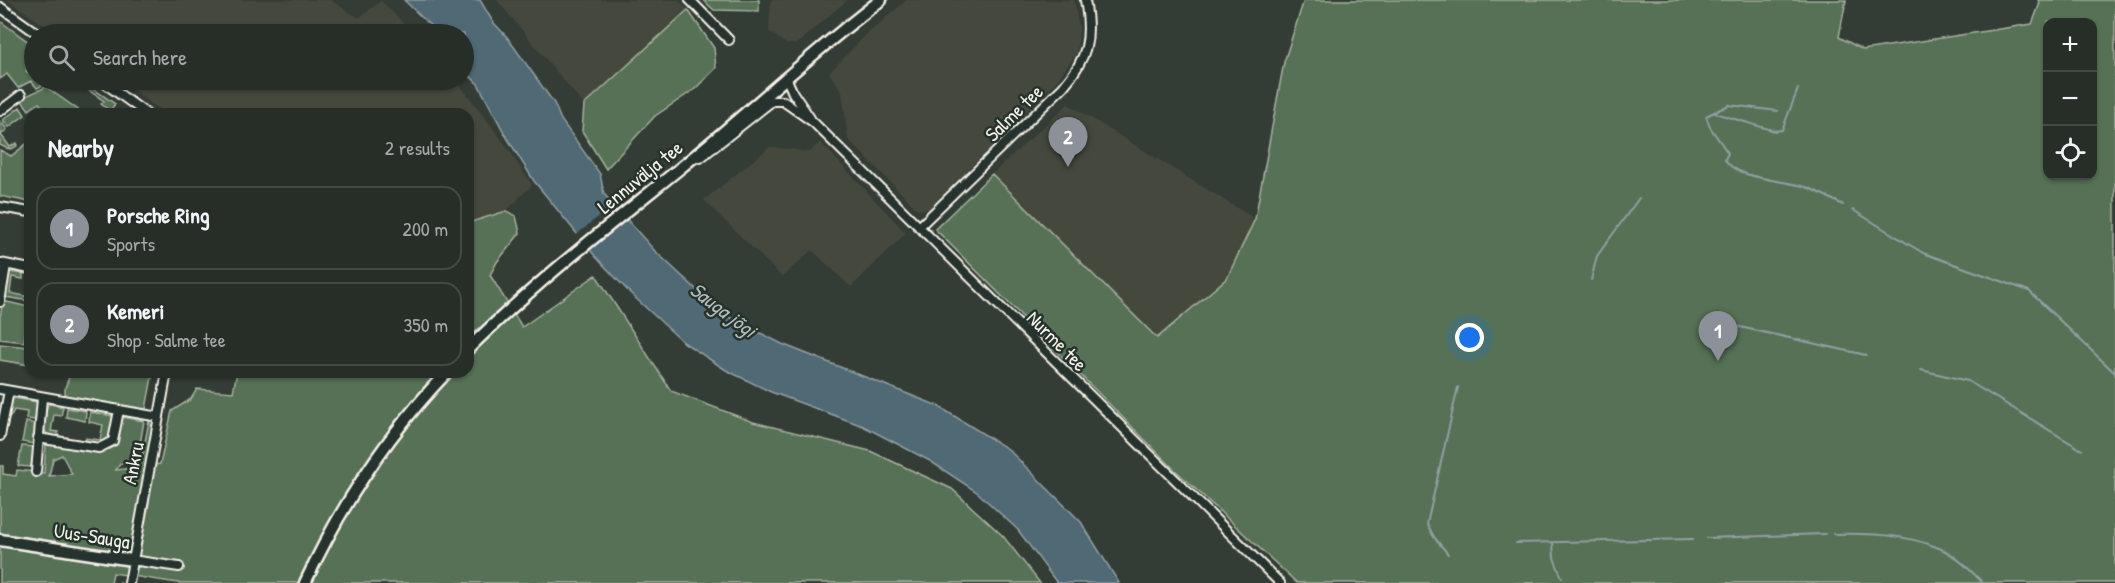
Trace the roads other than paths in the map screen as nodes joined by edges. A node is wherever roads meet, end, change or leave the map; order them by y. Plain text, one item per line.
1 (690, 0) edge
2 (868, 0) edge
3 (881, 0) edge
4 (1085, 0) edge
5 (0, 7) edge
6 (24, 24) edge
7 (837, 33) junction
8 (729, 40) dead end
9 (782, 80) junction
10 (114, 90) edge
11 (21, 95) dead end
12 (783, 101) junction
13 (139, 108) edge
14 (0, 111) edge
15 (813, 122) junction
16 (680, 169) junction
17 (0, 207) edge
18 (24, 211) edge
19 (919, 227) junction
20 (3, 264) edge
21 (24, 268) edge
22 (0, 302) edge
23 (474, 343) edge
24 (166, 378) edge
25 (442, 378) edge
26 (4, 390) edge
27 (42, 398) junction
28 (119, 410) junction
29 (159, 417) junction
30 (0, 432) edge
31 (38, 438) junction
32 (36, 472) dead end
33 (0, 540) edge
34 (132, 560) junction
35 (178, 567) dead end
36 (129, 583) edge
37 (305, 583) edge
38 (1280, 583) edge

1 - 8 street
2 - 7 main road, Lennuvälja tee
3 - 7 main road, Lennuvälja tee
4 - 19 street, Salme tee
5 - 6 street
7 - 9 main road, Lennuvälja tee
9 - 12 street
9 - 15 street, Nurme tee
9 - 16 main road, Lennuvälja tee
10 - 13 street
11 - 14 street
12 - 15 street, Nurme tee
12 - 16 street
15 - 19 street, Nurme tee
16 - 23 main road, Lennuvälja tee
17 - 18 street
19 - 38 street, Nurme tee
20 - 21 street
20 - 22 street
24 - 29 street, Ankru
25 - 37 main road
26 - 27 street
26 - 30 street
27 - 28 street
27 - 31 street
28 - 29 street
28 - 31 street
29 - 34 street, Ankru
31 - 32 street
33 - 34 main road, Uus-Sauga
34 - 35 street, Uus-Sauga
34 - 36 street, Ankru

